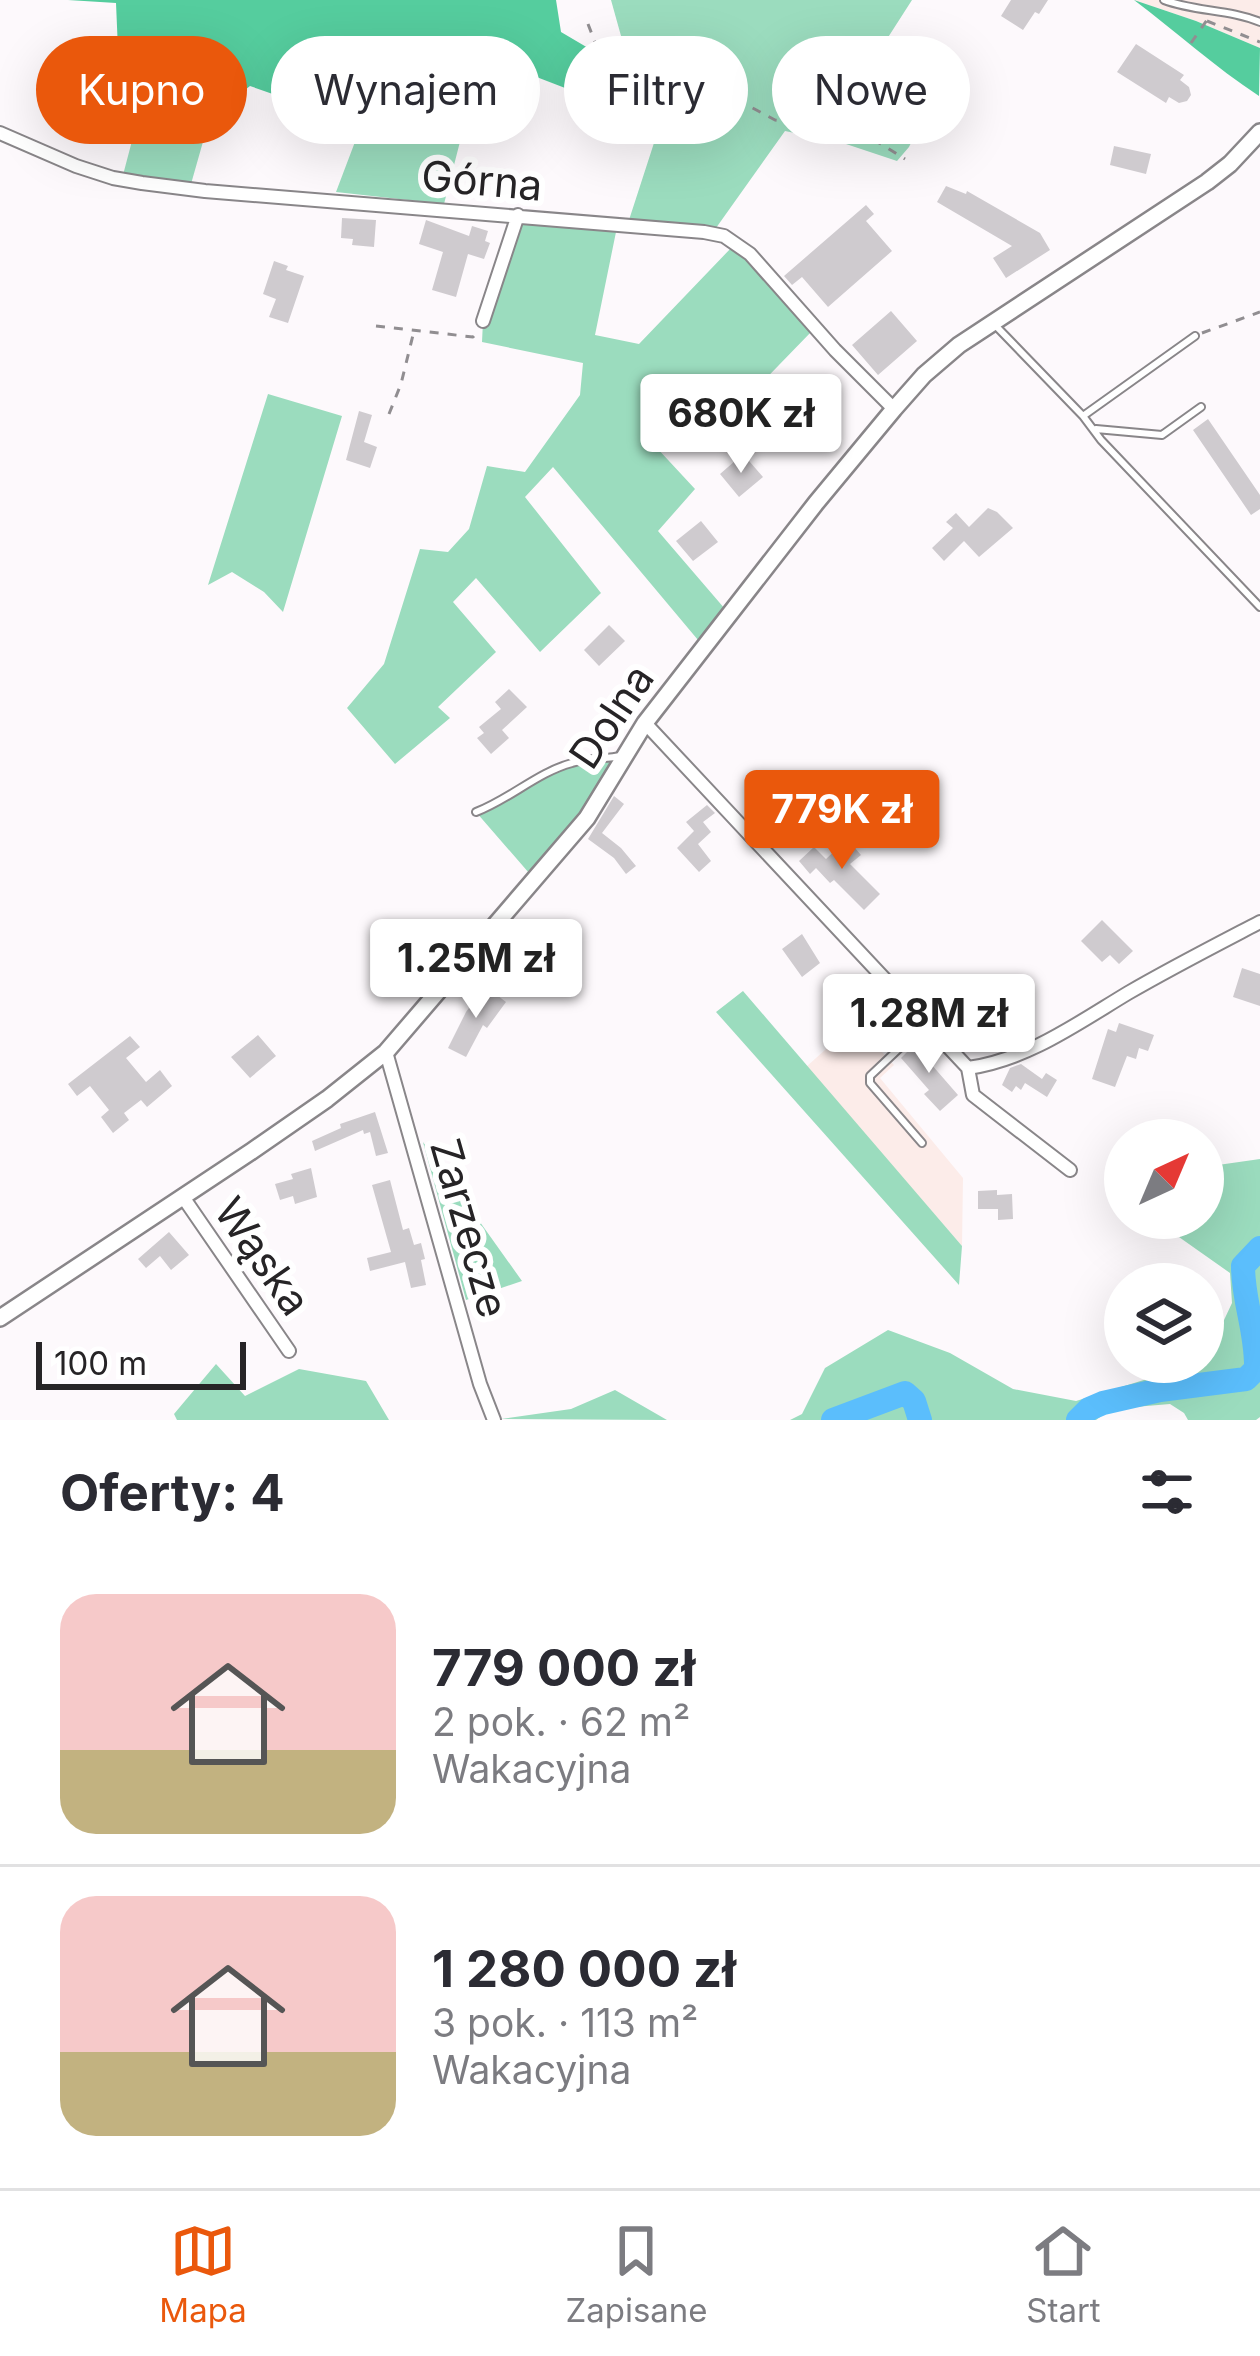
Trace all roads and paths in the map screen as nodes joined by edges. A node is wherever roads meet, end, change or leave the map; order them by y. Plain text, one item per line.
1 (1165, 0) edge
2 (1260, 22) edge
3 (589, 24) dead end
4 (1260, 42) edge
5 (1191, 43) dead end
6 (1260, 132) edge
7 (0, 133) edge
8 (905, 159) dead end
9 (518, 215) junction
10 (1260, 312) edge
11 (483, 321) joint
12 (993, 322) junction
13 (376, 326) dead end
14 (415, 330) junction
15 (1195, 336) joint
16 (1201, 407) dead end
17 (893, 409) junction
18 (389, 414) dead end
19 (1083, 416) junction
20 (1092, 429) junction
21 (1260, 607) edge
22 (646, 723) junction
23 (625, 756) junction
24 (476, 812) dead end
25 (1260, 922) edge
26 (926, 1023) junction
27 (386, 1052) junction
28 (968, 1069) junction
29 (922, 1143) dead end
30 (1070, 1170) dead end
31 (183, 1197) junction
32 (0, 1318) edge
33 (289, 1351) dead end
34 (494, 1420) edge

1 - 2 lane
3 - 8 path
4 - 5 path
6 - 12 street, Dolna
7 - 9 street, Górna
9 - 11 street
9 - 17 street, Górna
10 - 15 path
11 - 14 path
12 - 17 street, Dolna
12 - 19 lane
13 - 14 path
14 - 18 path
15 - 19 lane
16 - 20 lane
17 - 22 street, Dolna
19 - 20 lane
20 - 21 lane
22 - 23 street, Dolna
22 - 26 street
23 - 24 lane
23 - 27 street, Dolna
25 - 28 street
26 - 28 street
26 - 29 lane
27 - 31 street, Dolna
27 - 34 street, Zarzecze
28 - 30 street
31 - 32 street, Dolna
31 - 33 street, Wąska

